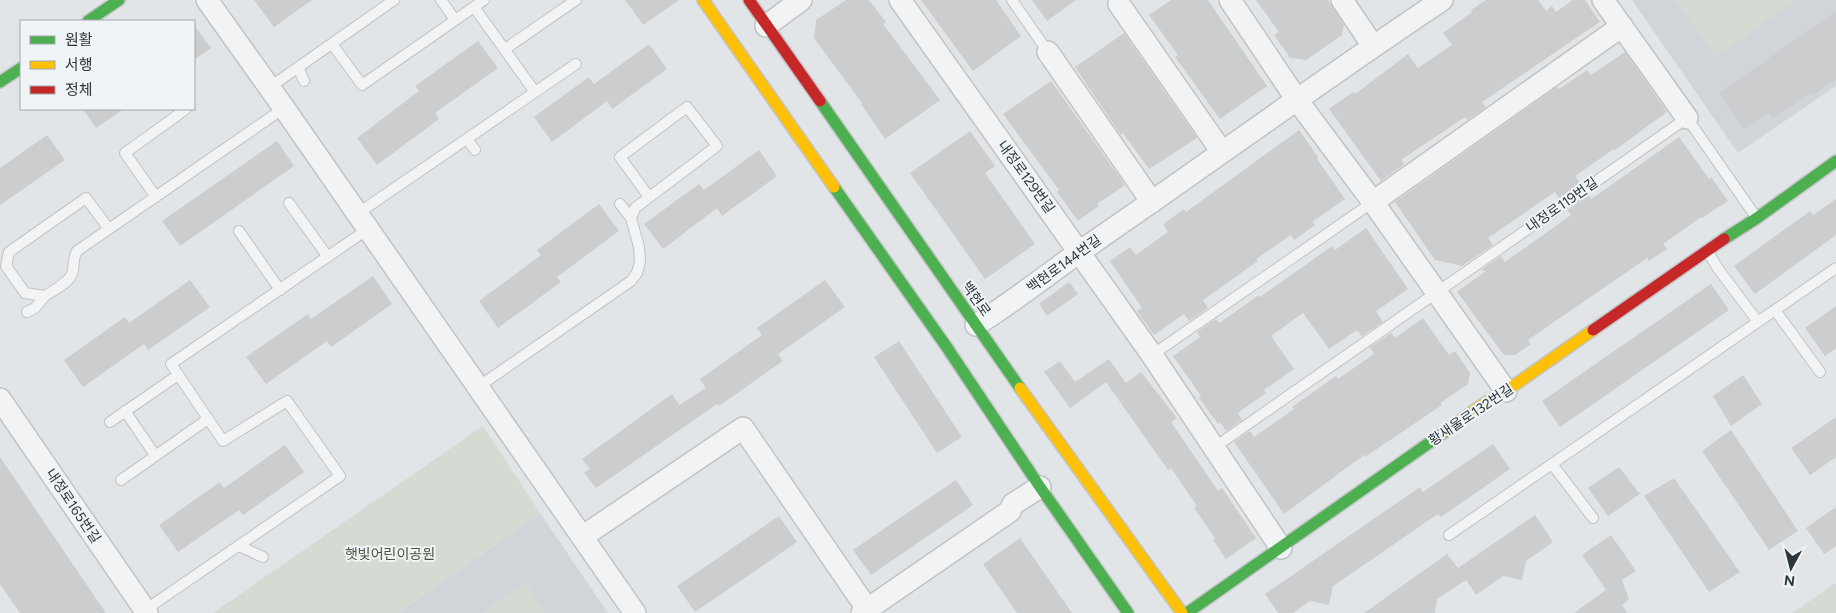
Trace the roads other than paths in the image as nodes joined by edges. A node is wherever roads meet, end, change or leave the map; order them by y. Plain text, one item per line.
1 (119, 0) edge
2 (207, 0) edge
3 (394, 0) edge
4 (441, 0) edge
5 (484, 0) edge
6 (576, 0) edge
7 (703, 0) edge
8 (748, 0) edge
9 (801, 0) edge
10 (900, 0) edge
11 (1012, 0) edge
12 (1230, 0) edge
13 (1342, 0) edge
14 (1442, 0) edge
15 (1603, 0) edge
16 (1118, 2) edge
17 (474, 7) junction
18 (89, 20) edge
19 (455, 20) junction
20 (766, 26) junction
21 (1622, 26) junction
22 (332, 44) junction
23 (1373, 46) junction
24 (505, 49) junction
25 (1048, 52) joint
26 (576, 64) dead end
27 (298, 67) junction
28 (20, 69) edge
29 (0, 82) edge
30 (304, 82) dead end
31 (270, 87) junction
32 (536, 92) junction
33 (1297, 100) junction
34 (284, 108) junction
35 (185, 110) edge
36 (1687, 118) junction
37 (467, 139) junction
38 (475, 150) dead end
39 (1222, 152) junction
40 (1836, 161) edge
41 (156, 197) junction
42 (649, 197) junction
43 (1152, 202) junction
44 (1373, 202) junction
45 (289, 203) dead end
46 (620, 204) dead end
47 (630, 218) junction
48 (1757, 218) junction
49 (363, 222) junction
50 (109, 229) junction
51 (239, 231) dead end
52 (1706, 250) junction
53 (1080, 252) junction
54 (328, 257) junction
55 (1836, 268) edge
56 (280, 290) junction
57 (1437, 292) junction
58 (45, 296) junction
59 (1775, 310) junction
60 (26, 312) dead end
61 (1758, 322) junction
62 (976, 325) junction
63 (1152, 355) junction
64 (1820, 372) dead end
65 (178, 374) junction
66 (478, 387) junction
67 (1506, 391) junction
68 (0, 399) edge
69 (125, 412) junction
70 (208, 418) junction
71 (110, 422) dead end
72 (1215, 448) junction
73 (155, 455) junction
74 (1552, 464) junction
75 (122, 480) dead end
76 (1040, 487) junction
77 (1594, 518) dead end
78 (1449, 535) dead end
79 (582, 537) junction
80 (239, 546) junction
81 (1281, 548) junction
82 (263, 557) dead end
83 (146, 612) edge
84 (866, 612) edge
85 (635, 613) edge
86 (1128, 613) edge
87 (1182, 613) edge
88 (1187, 613) edge

1 - 18 main road
2 - 31 street
3 - 22 lane
4 - 19 lane
5 - 17 lane
6 - 24 lane
7 - 76 main road
8 - 20 main road, 백현로
9 - 20 street
10 - 53 street, 내정로129번길
11 - 25 lane
12 - 33 street
13 - 23 street
14 - 23 street, 백현로144번길
15 - 21 street
16 - 39 street
17 - 19 lane
17 - 24 lane
19 - 22 lane
20 - 62 main road, 백현로
21 - 36 street
21 - 44 street
22 - 27 lane
23 - 33 street, 백현로144번길
24 - 32 lane
25 - 43 street
26 - 32 lane
27 - 30 lane
27 - 31 lane
28 - 29 main road
31 - 34 street
32 - 37 lane
33 - 39 street, 백현로144번길
33 - 44 street
34 - 41 lane
34 - 49 street
35 - 41 lane
36 - 48 lane
36 - 57 lane, 내정로119번길
37 - 38 lane
37 - 49 lane
39 - 43 street, 백현로144번길
40 - 48 main road, 황새울로132번길
41 - 50 lane
42 - 42 lane
42 - 47 lane
43 - 53 street, 백현로144번길
44 - 57 street
44 - 63 lane
45 - 54 lane
46 - 47 lane
47 - 66 lane
48 - 52 main road, 황새울로132번길
49 - 54 lane
49 - 66 street
50 - 58 lane
50 - 58 lane
51 - 56 lane
52 - 61 lane
52 - 67 main road, 황새울로132번길
53 - 62 street, 백현로144번길
53 - 63 street, 내정로129번길
54 - 56 lane
55 - 59 lane
56 - 65 lane
57 - 67 street
57 - 72 lane
58 - 60 lane
59 - 61 lane
59 - 64 lane
61 - 74 lane
62 - 87 main road, 백현로
63 - 72 street, 내정로129번길
65 - 69 lane
65 - 70 lane
66 - 79 street
67 - 81 main road, 황새울로132번길
68 - 83 street, 내정로165번길
69 - 71 lane
69 - 73 lane
70 - 73 lane
70 - 80 lane
72 - 81 street, 내정로129번길
73 - 75 lane
74 - 77 lane
74 - 78 lane
76 - 84 street
76 - 86 main road
79 - 84 street
79 - 85 street
80 - 82 lane
80 - 83 lane
81 - 88 main road, 황새울로132번길

